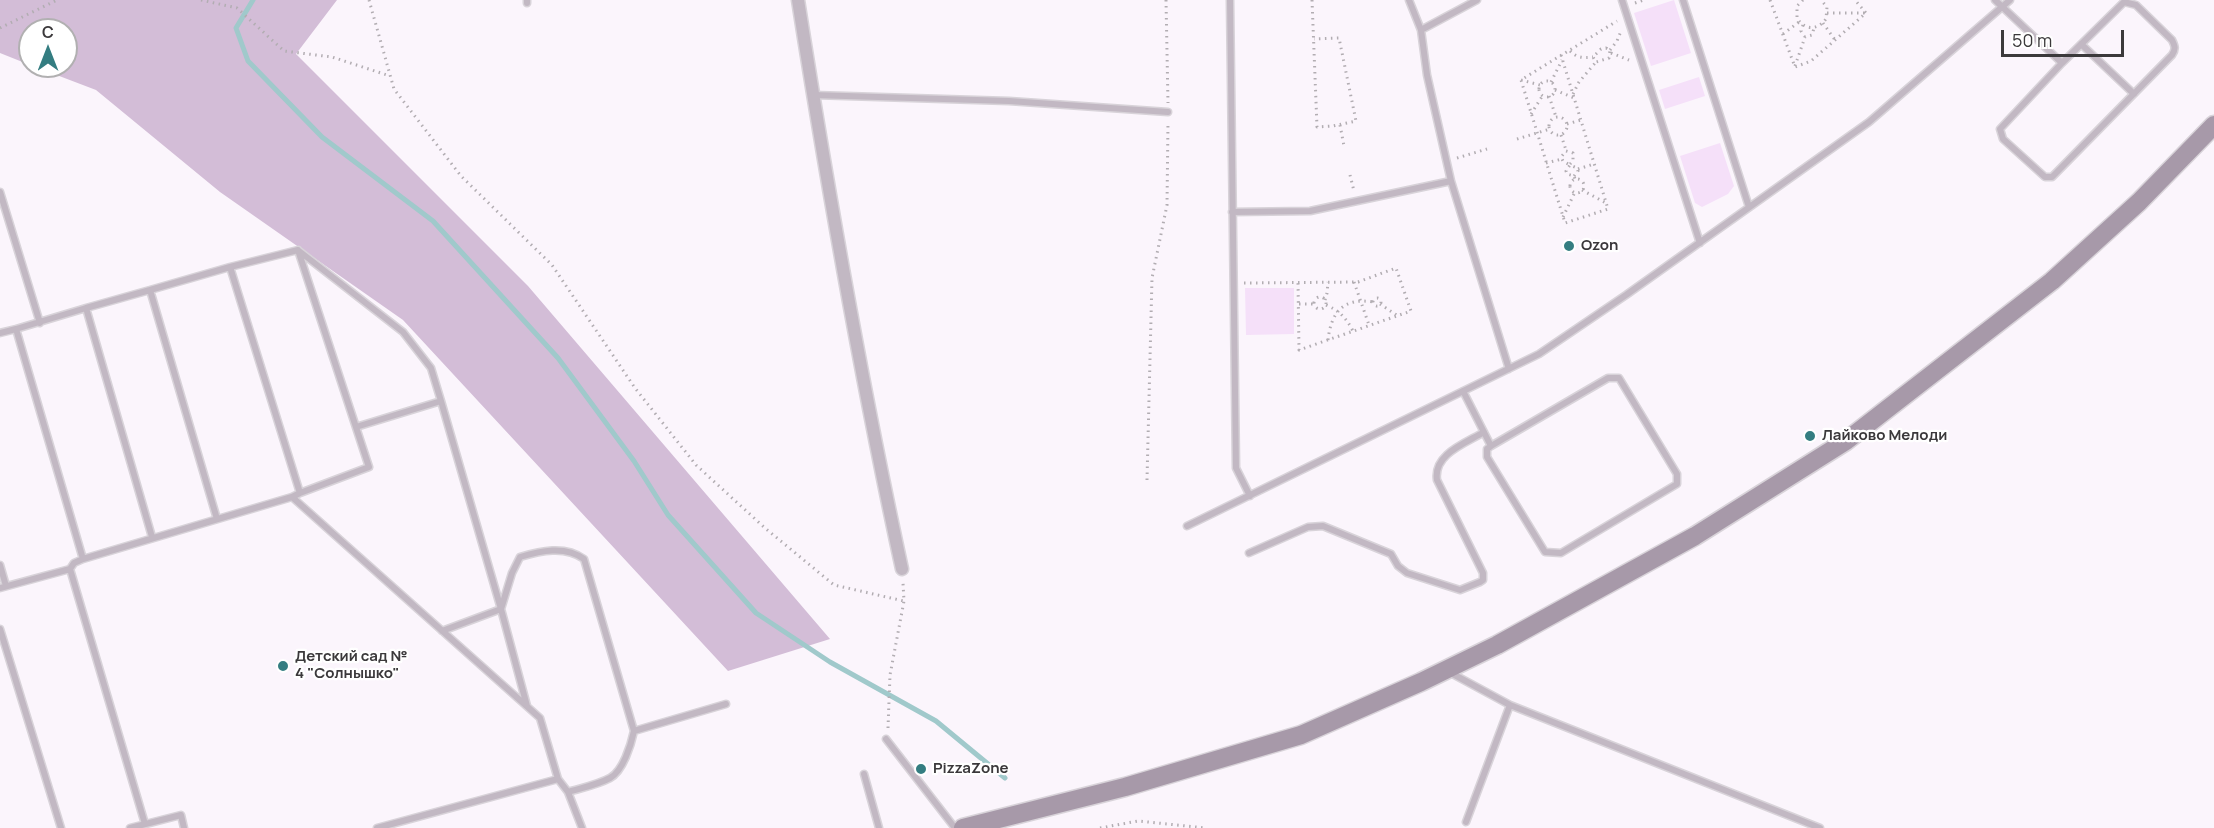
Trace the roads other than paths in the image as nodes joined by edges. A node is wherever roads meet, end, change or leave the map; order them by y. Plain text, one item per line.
1 (798, 0) edge
2 (1230, 0) edge
3 (1409, 0) edge
4 (1477, 0) edge
5 (1622, 0) edge
6 (1683, 0) edge
7 (1995, 0) edge
8 (2010, 0) edge
9 (2003, 7) junction
10 (1421, 30) junction
11 (2081, 44) junction
12 (2062, 63) junction
13 (2134, 94) junction
14 (813, 95) junction
15 (1168, 112) road end
16 (2214, 125) edge
17 (1451, 181) junction
18 (0, 192) edge
19 (1749, 207) junction
20 (1232, 212) junction
21 (1700, 243) junction
22 (298, 250) junction
23 (230, 267) junction
24 (150, 290) junction
25 (86, 308) junction
26 (40, 323) junction
27 (15, 330) junction
28 (0, 333) edge
29 (1509, 369) junction
30 (1463, 391) junction
31 (441, 401) junction
32 (356, 427) junction
33 (1484, 432) junction
34 (1491, 446) junction
35 (300, 493) junction
36 (1250, 496) junction
37 (292, 497) junction
38 (217, 519) junction
39 (1187, 526) dead end
40 (152, 537) junction
41 (1249, 553) dead end
42 (83, 559) junction
43 (0, 565) edge
44 (70, 569) junction
45 (902, 569) road end
46 (3, 587) edge
47 (501, 609) junction
48 (0, 629) edge
49 (442, 631) junction
50 (1446, 670) junction
51 (726, 704) dead end
52 (1510, 705) junction
53 (528, 706) junction
54 (634, 731) junction
55 (886, 739) road end
56 (864, 774) dead end
57 (558, 779) junction
58 (568, 792) junction
59 (1466, 822) dead end
60 (146, 824) junction
61 (983, 825) edge
62 (62, 828) edge
63 (130, 828) edge
64 (184, 828) edge
65 (377, 828) edge
66 (582, 828) edge
67 (879, 828) edge
68 (955, 828) edge
69 (963, 828) edge
70 (1820, 828) edge

1 - 14 street
2 - 20 lane
3 - 10 lane
4 - 10 lane
5 - 21 lane
6 - 19 lane
7 - 9 lane
8 - 9 lane
9 - 12 lane
9 - 19 lane
10 - 17 lane
11 - 12 lane
11 - 13 lane
11 - 13 lane
12 - 13 lane
14 - 15 lane
14 - 45 street
16 - 50 street
17 - 20 lane
17 - 29 lane
18 - 26 lane
19 - 21 lane
20 - 36 lane
21 - 29 lane
22 - 23 lane
22 - 31 lane
22 - 32 lane
23 - 24 lane
23 - 35 lane
24 - 25 lane
24 - 38 lane
25 - 26 lane
25 - 40 lane
26 - 27 lane
27 - 28 lane
27 - 42 lane
29 - 30 lane
30 - 33 lane
30 - 36 lane
31 - 32 lane
31 - 47 lane
32 - 35 lane
33 - 34 lane
33 - 41 lane
34 - 34 lane
35 - 37 lane
36 - 39 lane
37 - 38 lane
37 - 49 lane
38 - 40 lane
40 - 42 lane
42 - 44 lane
43 - 46 lane
44 - 46 lane
44 - 60 lane
47 - 49 lane
47 - 53 lane
47 - 54 lane
48 - 62 lane
49 - 53 lane
50 - 52 lane
50 - 61 street
51 - 54 lane
52 - 59 lane
52 - 70 lane
53 - 57 lane
54 - 58 lane
55 - 68 lane
56 - 67 lane
57 - 58 lane
57 - 65 lane
58 - 66 lane
60 - 63 lane
60 - 64 lane
61 - 69 street

